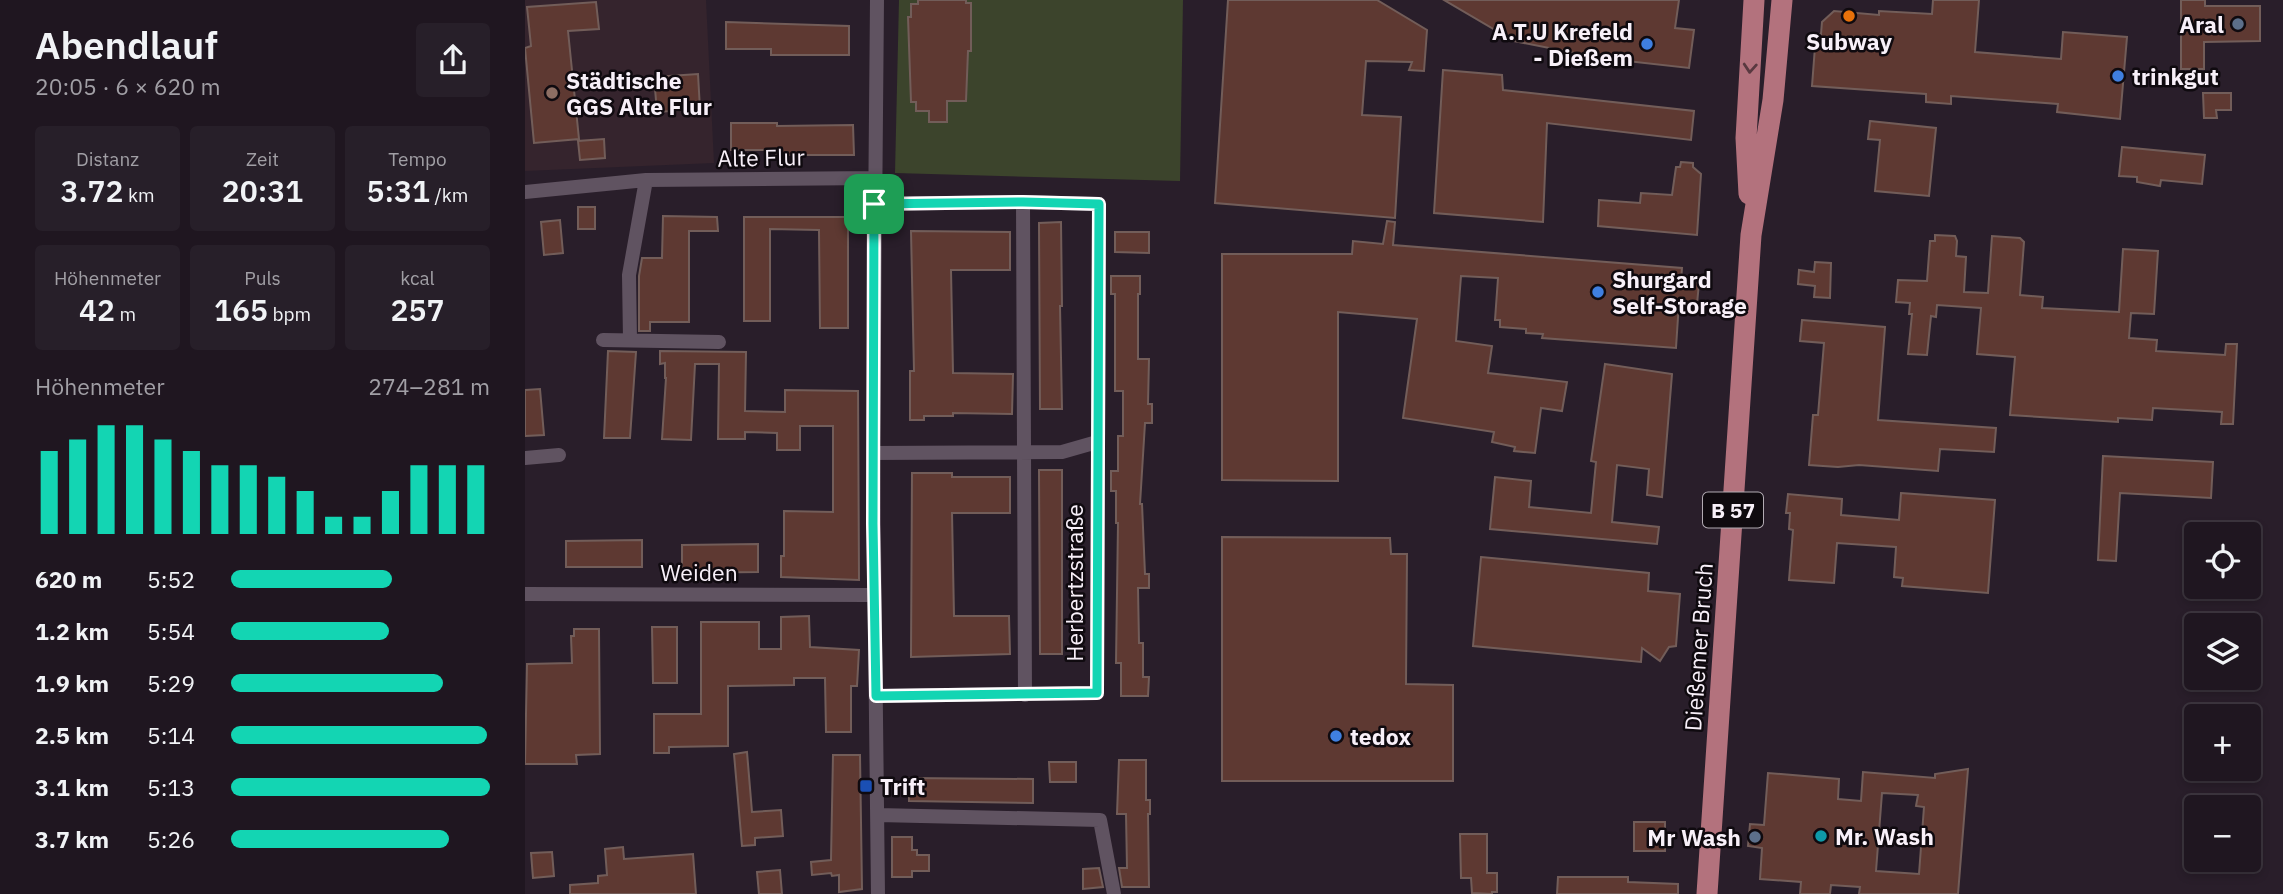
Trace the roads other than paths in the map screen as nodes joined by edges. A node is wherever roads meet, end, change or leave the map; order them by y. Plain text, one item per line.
1 (877, 0) edge
2 (1754, 0) edge
3 (1782, 0) edge
4 (875, 178) junction
5 (646, 180) junction
6 (525, 192) edge
7 (1023, 202) junction
8 (874, 204) junction
9 (1751, 235) junction
10 (630, 340) junction
11 (603, 341) dead end
12 (719, 342) dead end
13 (1097, 442) junction
14 (1025, 450) junction
15 (873, 453) junction
16 (559, 455) dead end
17 (525, 458) edge
18 (525, 594) edge
19 (873, 595) junction
20 (1025, 695) junction
21 (876, 696) junction
22 (878, 815) junction
23 (878, 894) edge
24 (1114, 894) edge
25 (1707, 894) edge

1 - 4 street
2 -> 9 main road, Dießemer Bruch / B 57
3 - 9 main road, Dießemer Bruch / B 57
4 - 5 street, Alte Flur
4 - 8 street
5 - 6 street, Alte Flur
5 - 10 street
7 - 8 street, Herbertzstraße
7 - 13 street, Herbertzstraße
7 - 14 street
8 - 15 street
9 - 25 main road, Dießemer Bruch / B 57
10 - 11 street
10 - 12 street
13 - 14 street
13 - 20 street, Herbertzstraße
14 - 15 street
14 - 20 street
15 - 19 street
16 - 17 street
18 - 19 street, Weiden
19 - 21 street
20 - 21 street, Herbertzstraße
21 - 22 street
22 - 23 street
22 - 24 street

